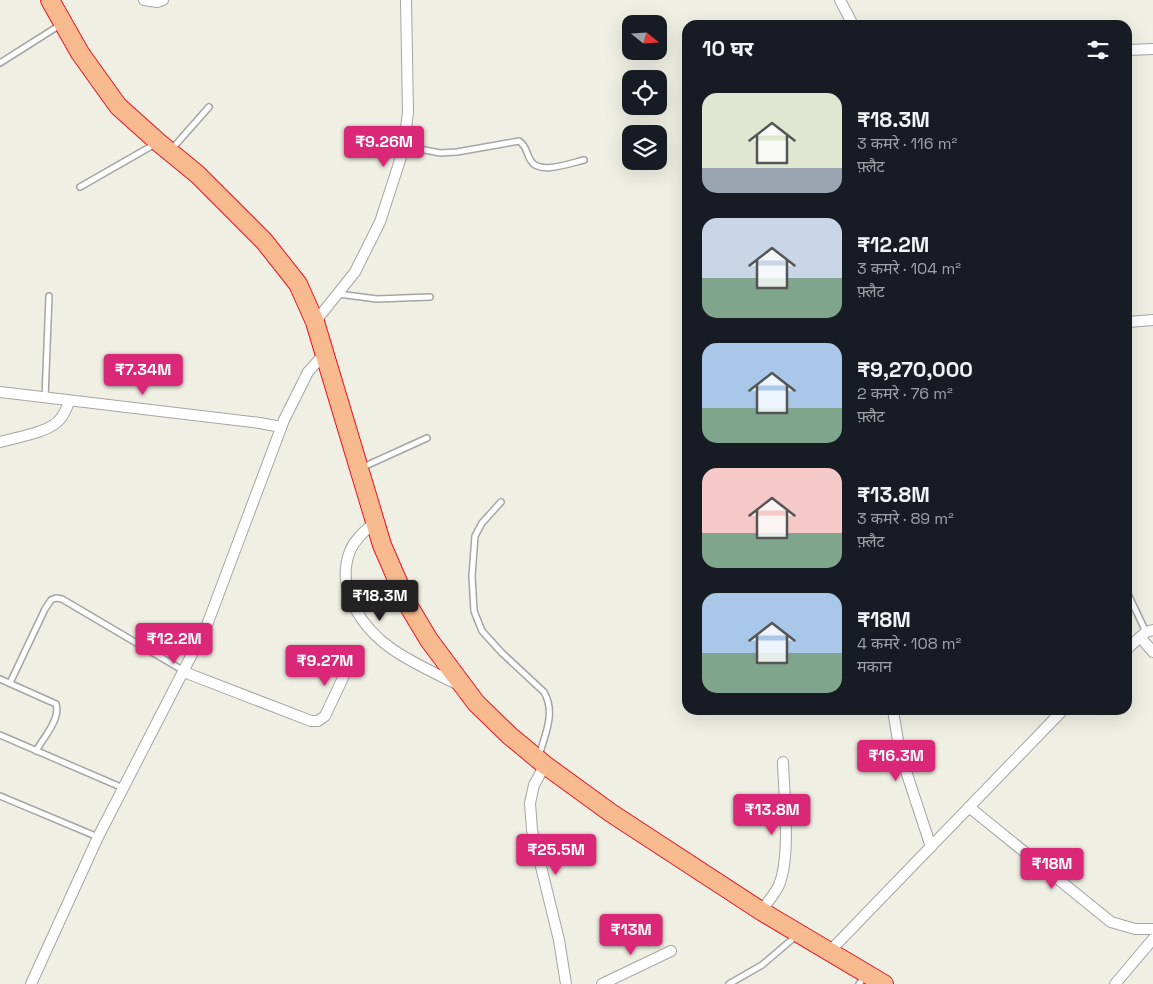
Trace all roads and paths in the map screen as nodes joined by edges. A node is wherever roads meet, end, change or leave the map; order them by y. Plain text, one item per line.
1 (50, 0) edge
2 (144, 0) edge
3 (163, 0) edge
4 (406, 0) edge
5 (840, 0) edge
6 (850, 20) edge
7 (63, 23) junction
8 (1153, 49) edge
9 (1132, 50) edge
10 (0, 63) edge
11 (209, 107) dead end
12 (164, 146) junction
13 (404, 146) junction
14 (584, 160) dead end
15 (80, 187) dead end
16 (338, 294) junction
17 (49, 296) dead end
18 (430, 297) dead end
19 (1153, 320) edge
20 (314, 322) junction
21 (1132, 322) edge
22 (324, 354) junction
23 (0, 392) edge
24 (45, 398) junction
25 (70, 400) junction
26 (281, 427) junction
27 (427, 438) dead end
28 (0, 442) edge
29 (359, 469) junction
30 (502, 502) dead end
31 (375, 522) junction
32 (1132, 603) edge
33 (1146, 633) edge
34 (1132, 645) edge
35 (1153, 652) edge
36 (350, 663) dead end
37 (184, 672) junction
38 (0, 679) edge
39 (10, 683) junction
40 (464, 688) junction
41 (894, 715) edge
42 (1058, 715) edge
43 (0, 735) edge
44 (36, 751) junction
45 (542, 762) junction
46 (783, 762) dead end
47 (123, 788) junction
48 (0, 796) edge
49 (969, 807) junction
50 (98, 836) junction
51 (931, 847) junction
52 (761, 911) junction
53 (1153, 929) edge
54 (798, 934) junction
55 (1153, 939) edge
56 (671, 951) dead end
57 (829, 952) junction
58 (863, 979) edge
59 (31, 984) edge
60 (566, 984) edge
61 (602, 984) edge
62 (729, 984) edge
63 (884, 984) edge
64 (1115, 984) edge

1 - 7 highway
2 - 3 street
4 - 13 street
5 - 6 street
7 - 10 lane
7 - 12 highway
8 - 9 street
11 - 12 lane
12 - 15 lane
12 - 20 highway
13 - 14 lane
13 - 16 street
16 - 18 lane
16 - 20 street
17 - 24 lane
19 - 21 street
20 - 22 highway
22 - 26 street
22 - 29 highway
23 - 24 street
24 - 25 street
25 - 26 street
25 - 28 street
26 - 37 street
27 - 29 lane
29 - 31 highway
30 - 45 lane
31 - 40 highway
31 - 40 street
32 - 33 lane
33 - 34 street
33 - 35 street
36 - 37 street
37 - 39 lane
37 - 47 street
38 - 39 lane
39 - 44 lane
40 - 45 highway
41 - 51 street
42 - 49 street
43 - 44 lane
44 - 47 lane
45 - 52 highway
45 - 60 street
46 - 52 street
47 - 50 street
48 - 50 lane
49 - 51 street
49 - 53 street
50 - 59 street
51 - 57 street
52 - 54 highway
54 - 57 highway
54 - 62 lane
55 - 64 street
56 - 61 street
57 - 58 highway
58 - 63 highway

